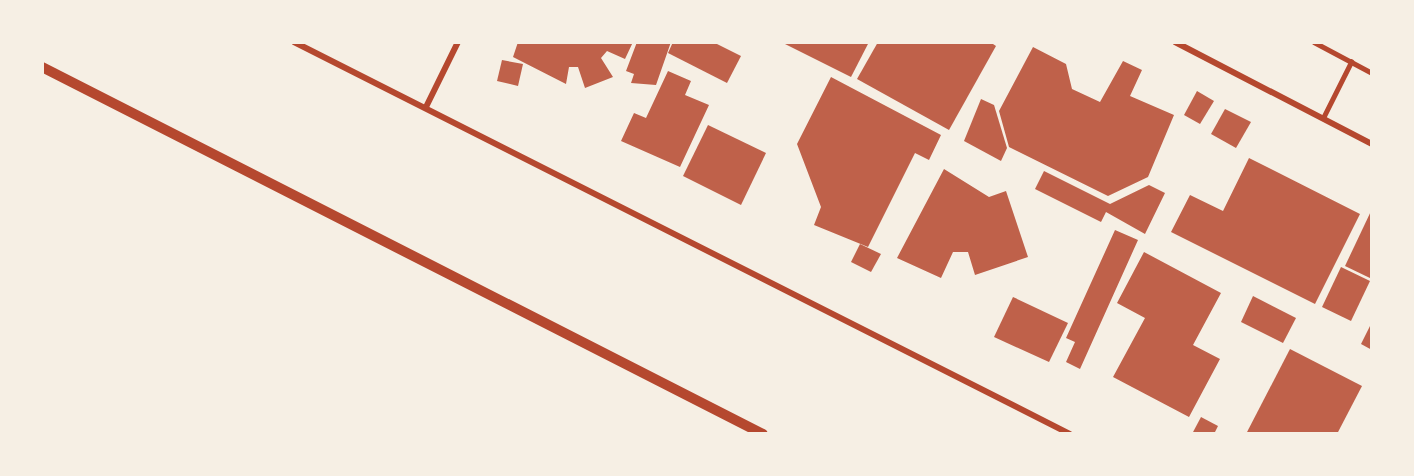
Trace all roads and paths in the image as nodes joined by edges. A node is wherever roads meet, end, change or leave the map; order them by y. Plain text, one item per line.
1 (294, 42) edge
2 (458, 42) edge
3 (1175, 42) edge
4 (1314, 42) edge
5 (1352, 62) junction
6 (42, 67) edge
7 (1372, 73) edge
8 (426, 107) junction
9 (1323, 118) junction
10 (1372, 144) edge
11 (763, 434) edge
12 (1070, 434) edge

1 - 8 street
2 - 8 street
3 - 9 street
4 - 5 lane
5 - 7 lane
5 - 9 lane
6 - 11 street
8 - 12 street
9 - 10 street

